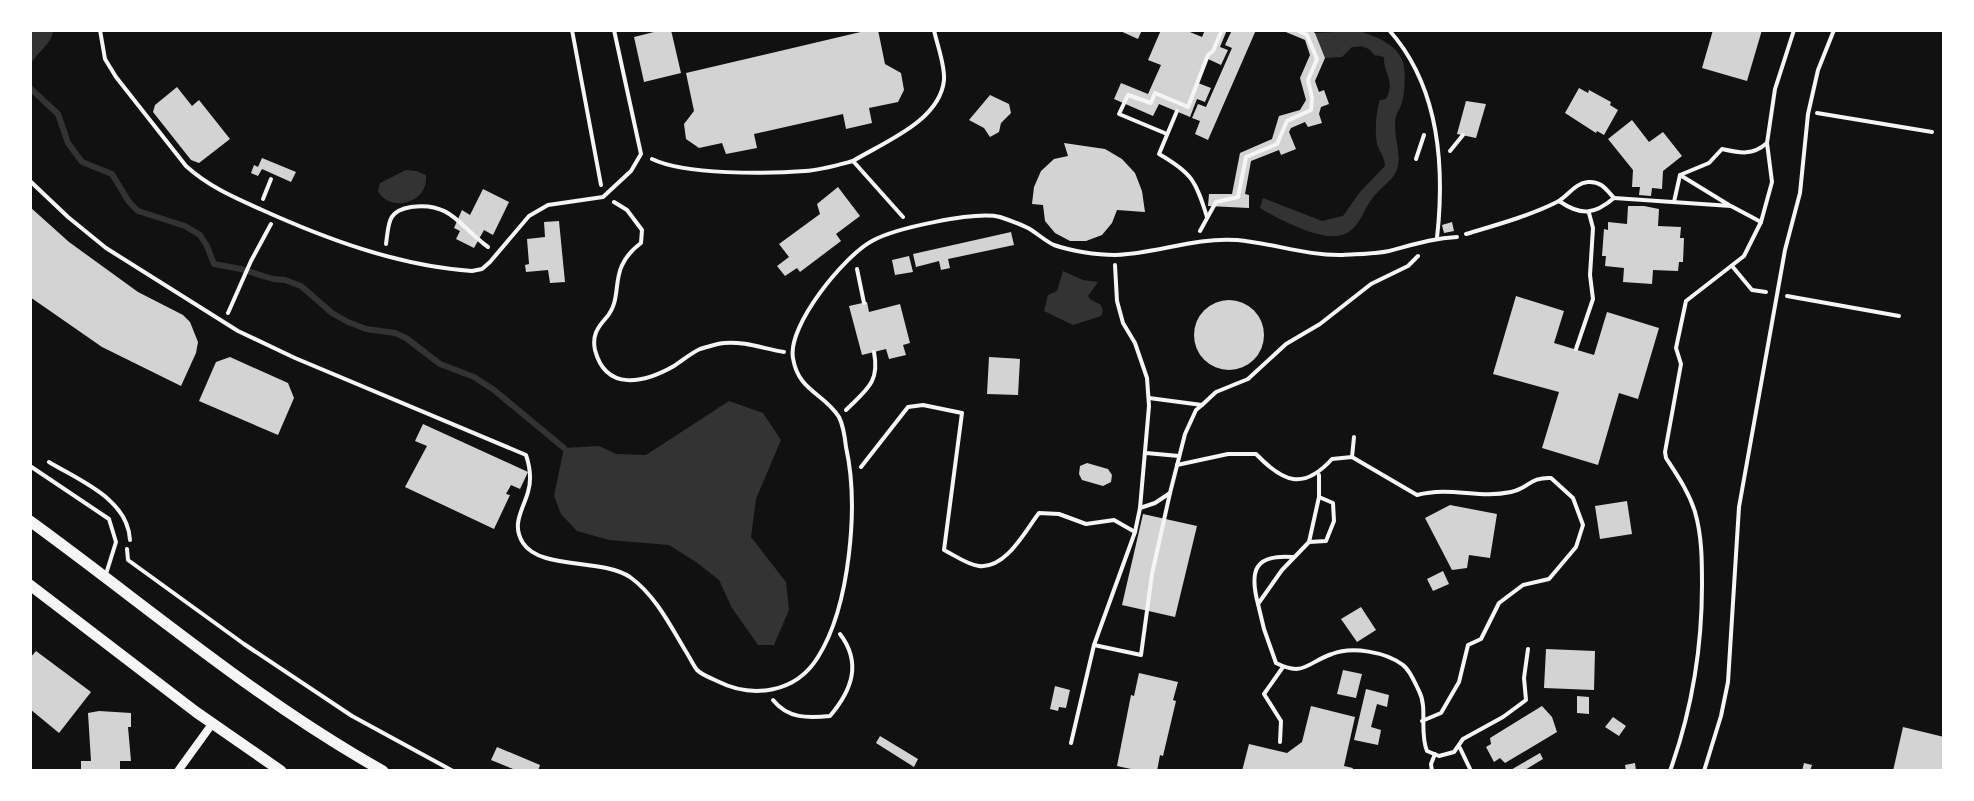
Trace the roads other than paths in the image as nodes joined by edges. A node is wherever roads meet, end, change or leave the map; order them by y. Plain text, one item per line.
1 (100, 30) edge
2 (614, 30) edge
3 (1389, 30) edge
4 (1834, 30) edge
5 (30, 181) edge
6 (1457, 237) road end
7 (1437, 238) junction
8 (30, 466) edge
9 (30, 521) edge
10 (105, 577) junction
11 (30, 585) edge
12 (212, 724) junction
13 (178, 771) edge
14 (281, 771) edge
15 (383, 771) edge
16 (1704, 771) edge

1 - 2 lane
3 - 7 lane
4 - 16 lane
5 - 7 lane
6 - 7 lane
8 - 10 lane
9 - 10 street
10 - 15 street
11 - 12 street
12 - 13 street
12 - 14 street

